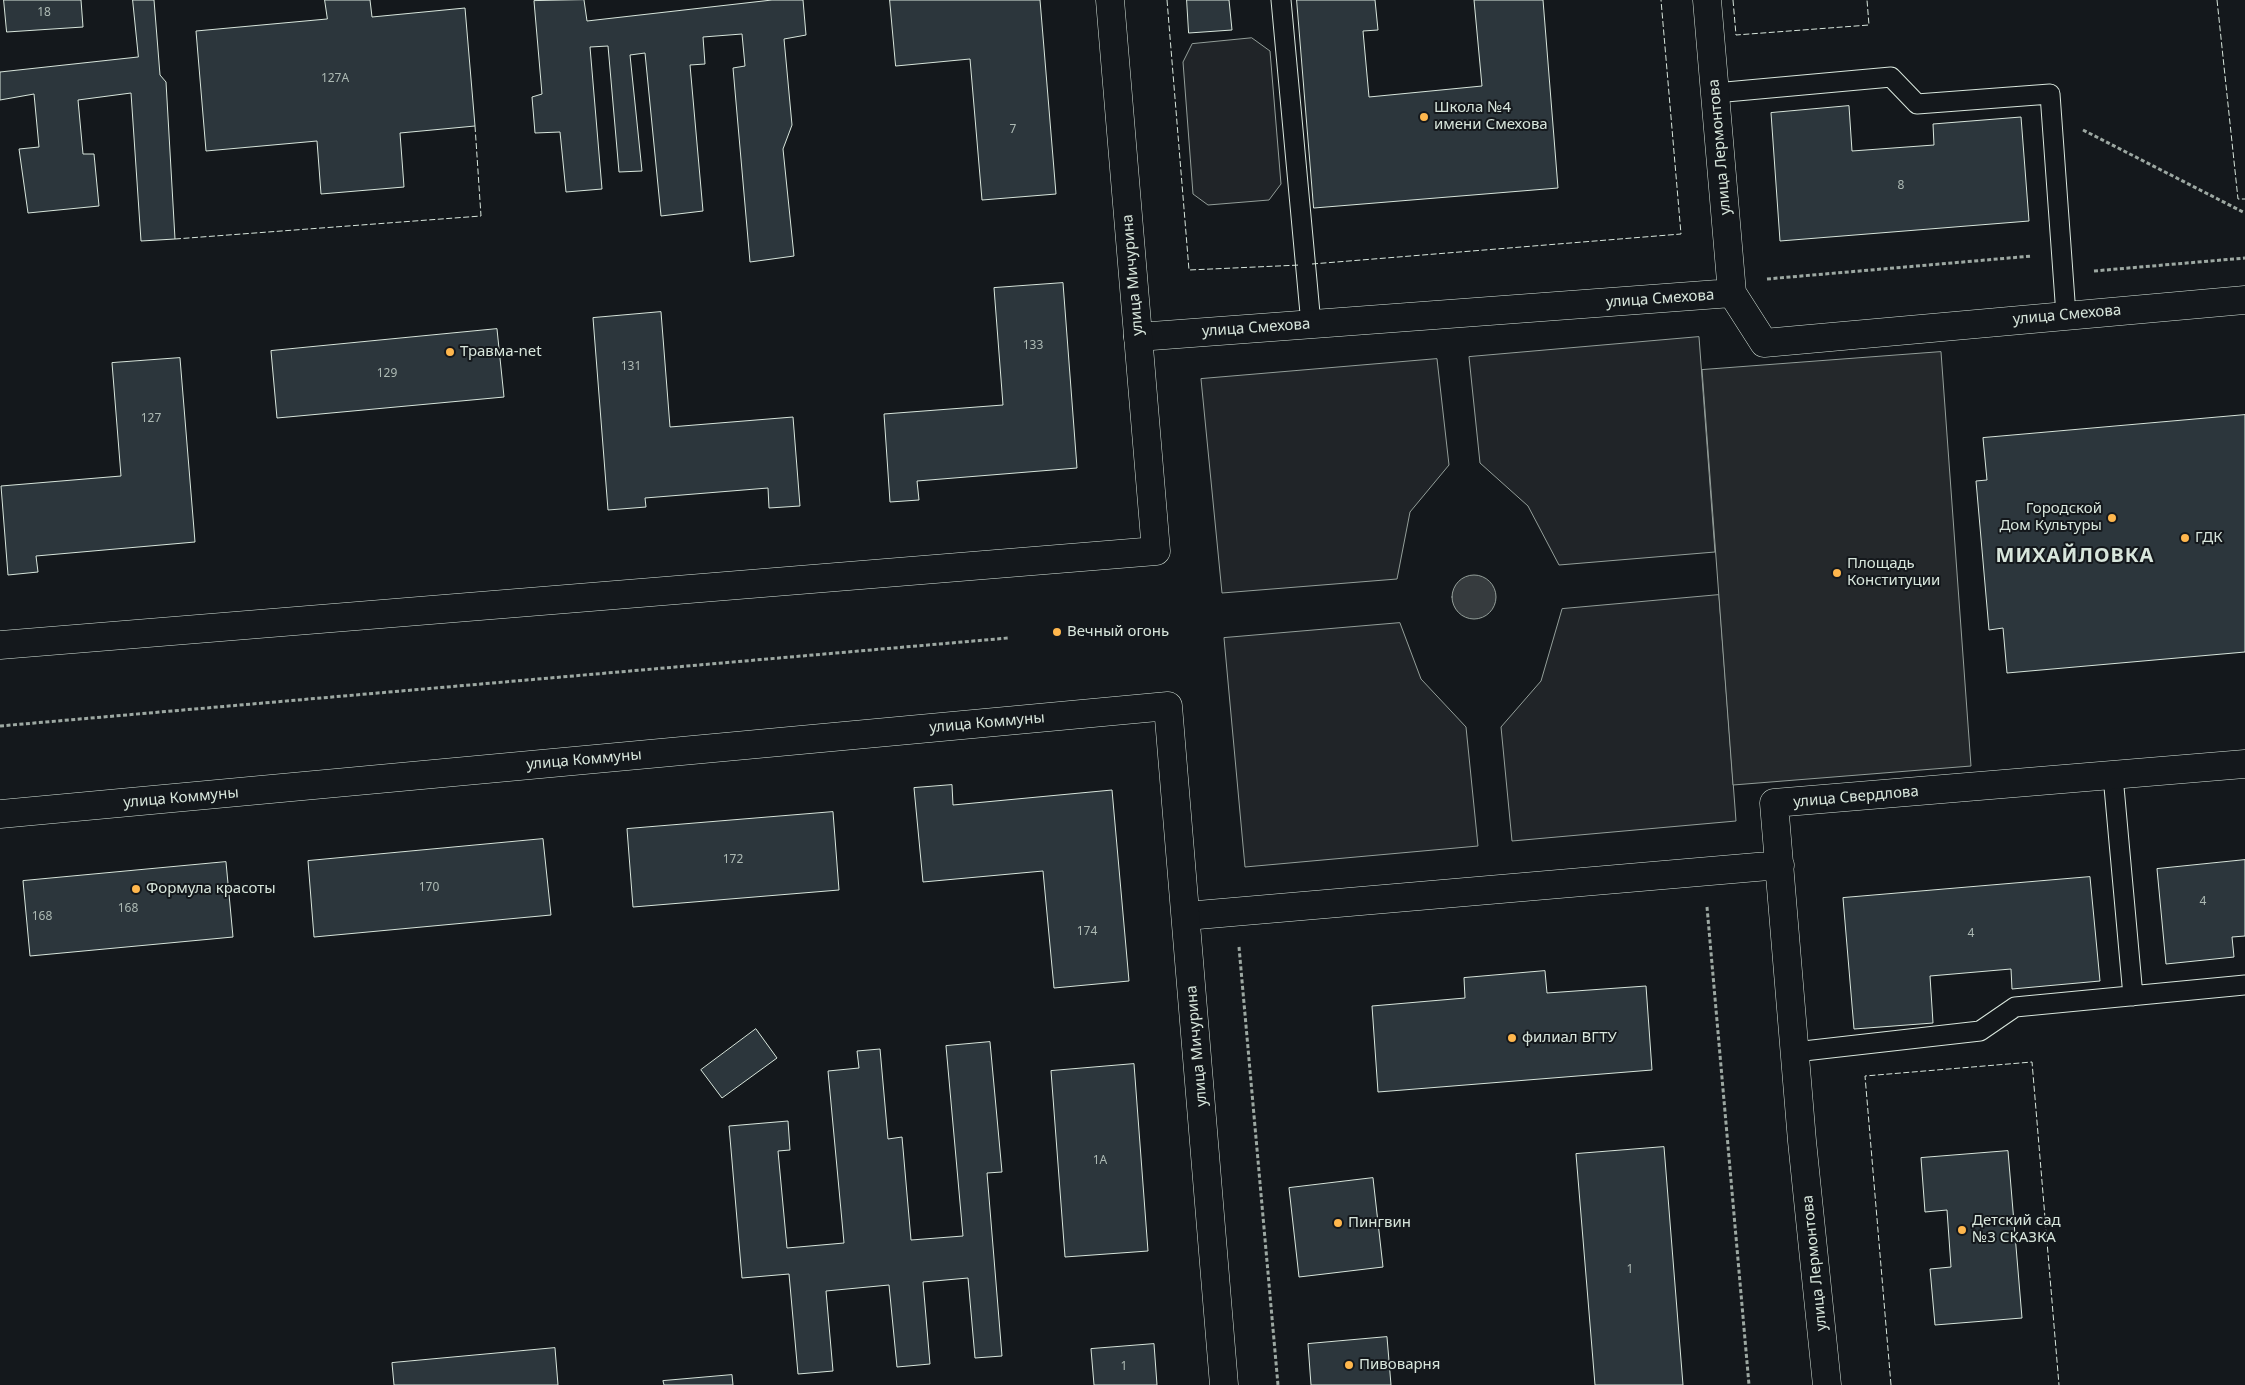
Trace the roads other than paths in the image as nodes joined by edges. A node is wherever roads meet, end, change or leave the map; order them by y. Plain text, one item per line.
1 (1110, 0) edge
2 (1281, 0) edge
3 (1707, 0) edge
4 (1715, 93) junction
5 (1732, 288) junction
6 (2245, 300) edge
7 (2066, 315) junction
8 (1311, 324) junction
9 (1138, 337) junction
10 (0, 645) edge
11 (1168, 706) joint
12 (2245, 764) edge
13 (2113, 776) junction
14 (0, 814) edge
15 (1780, 865) junction
16 (1186, 916) junction
17 (2245, 985) edge
18 (2133, 996) junction
19 (1795, 1052) junction
20 (1802, 1141) joint
21 (1224, 1385) edge
22 (1827, 1385) edge

1 - 9 street, улица Мичурина
2 - 8 lane
3 - 4 street, улица Лермонтова
4 - 5 street, улица Лермонтова
4 - 7 lane
5 - 7 street, улица Смехова
5 - 8 street, улица Смехова
6 - 7 street, улица Смехова
8 - 9 street, улица Смехова
9 - 10 street, улица Мичурина
11 - 14 street, улица Коммуны
11 - 16 street, улица Мичурина
12 - 13 street, улица Свердлова
13 - 15 street, улица Свердлова
13 - 18 lane
15 - 16 street
15 - 19 street, улица Свердлова
16 - 21 street, улица Мичурина
17 - 18 lane
18 - 19 lane
19 - 20 street, улица Свердлова
20 - 22 street, улица Лермонтова

